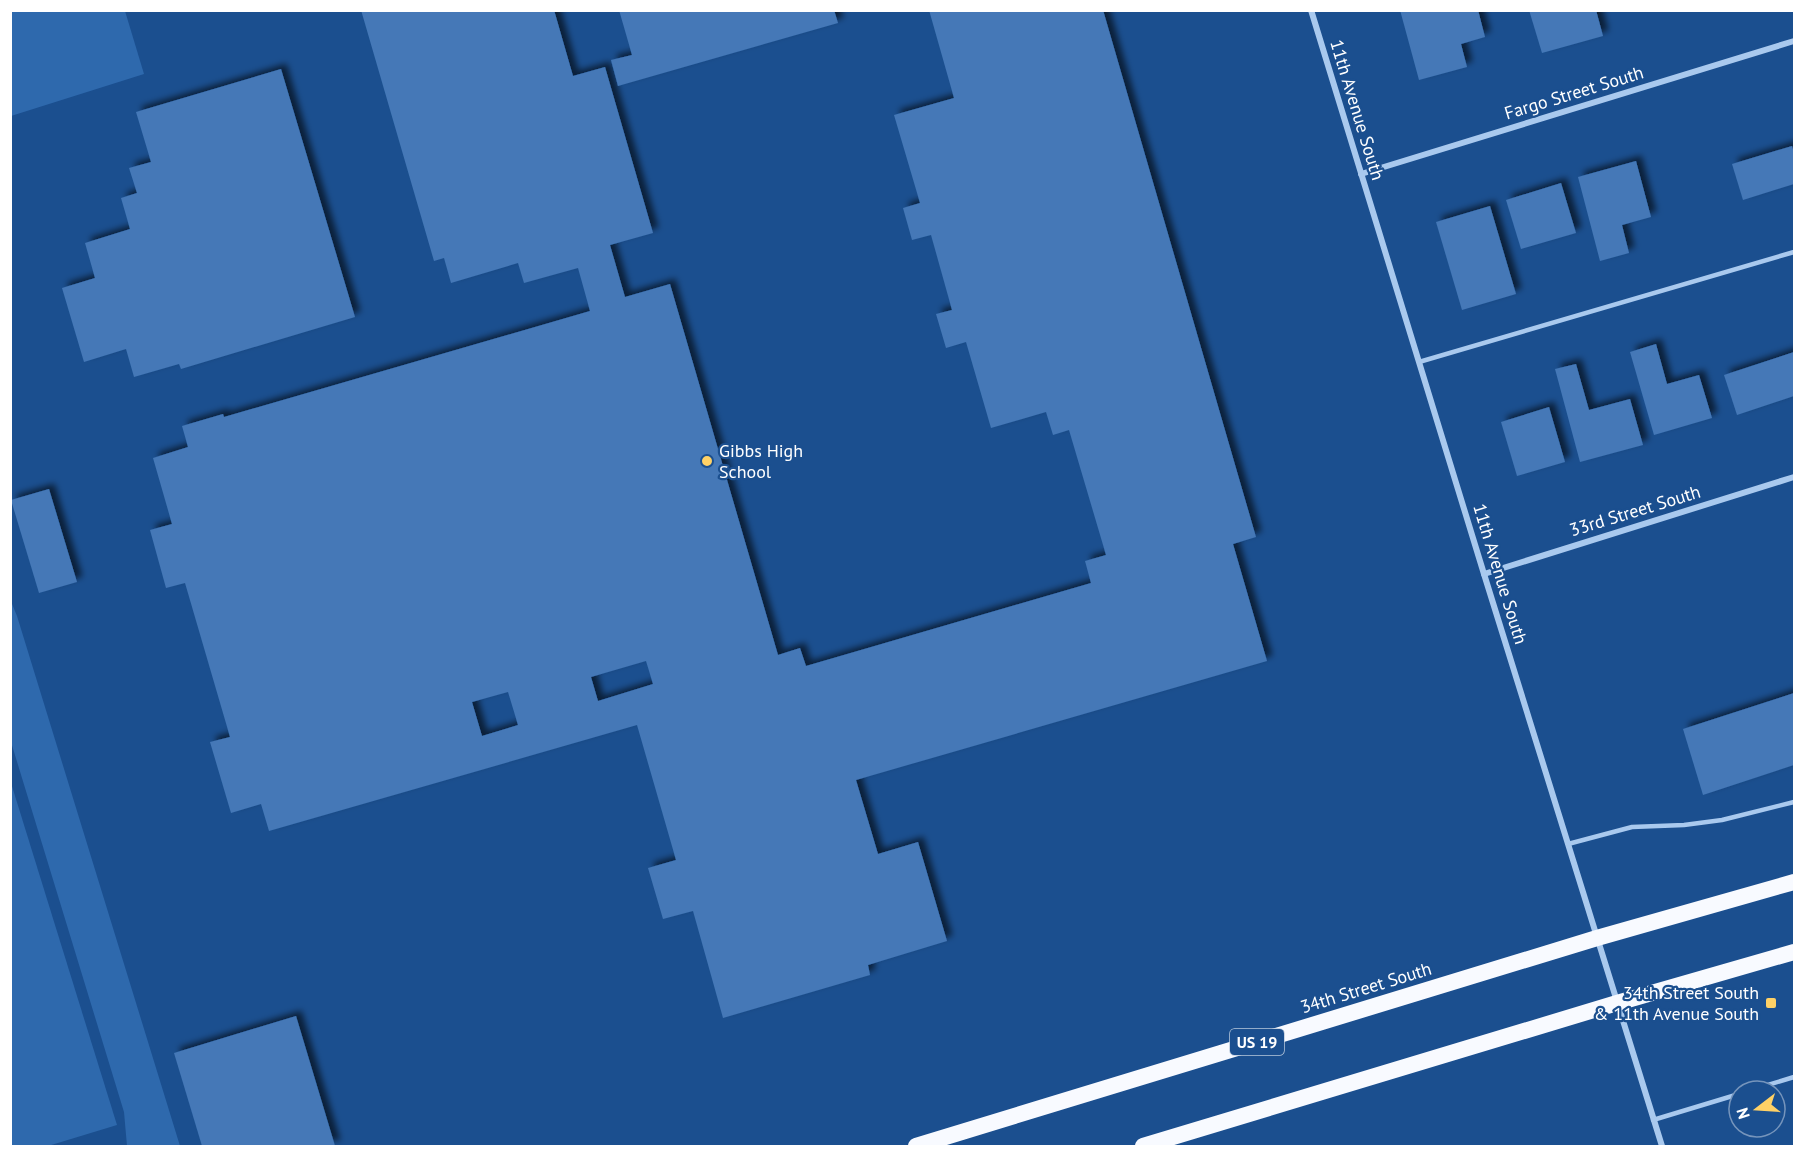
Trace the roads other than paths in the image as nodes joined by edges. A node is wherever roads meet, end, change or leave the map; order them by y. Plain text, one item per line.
1 (1311, 10) edge
2 (1794, 41) edge
3 (1361, 174) junction
4 (1794, 252) edge
5 (1419, 362) junction
6 (1794, 477) edge
7 (1484, 574) junction
8 (1794, 802) edge
9 (1568, 844) junction
10 (1794, 882) edge
11 (1597, 938) junction
12 (1794, 952) edge
13 (1617, 1003) junction
14 (1727, 1098) edge
15 (1653, 1120) junction
16 (916, 1146) edge
17 (1143, 1146) edge
18 (1662, 1146) edge

1 - 3 street, 11th Avenue South
2 - 3 street, Fargo Street South
3 - 5 street, 11th Avenue South
4 - 5 lane
5 - 7 street, 11th Avenue South
6 - 7 street, 33rd Street South
7 - 9 street, 11th Avenue South
8 - 9 lane
9 - 11 street, 11th Avenue South
10 - 11 highway, 34th Street South / US 19
11 - 13 street, 11th Avenue South
11 - 16 highway, 34th Street South / US 19
12 - 13 highway
13 - 15 street, 11th Avenue South
13 - 17 highway
14 - 15 lane
15 - 18 street, 11th Avenue South

